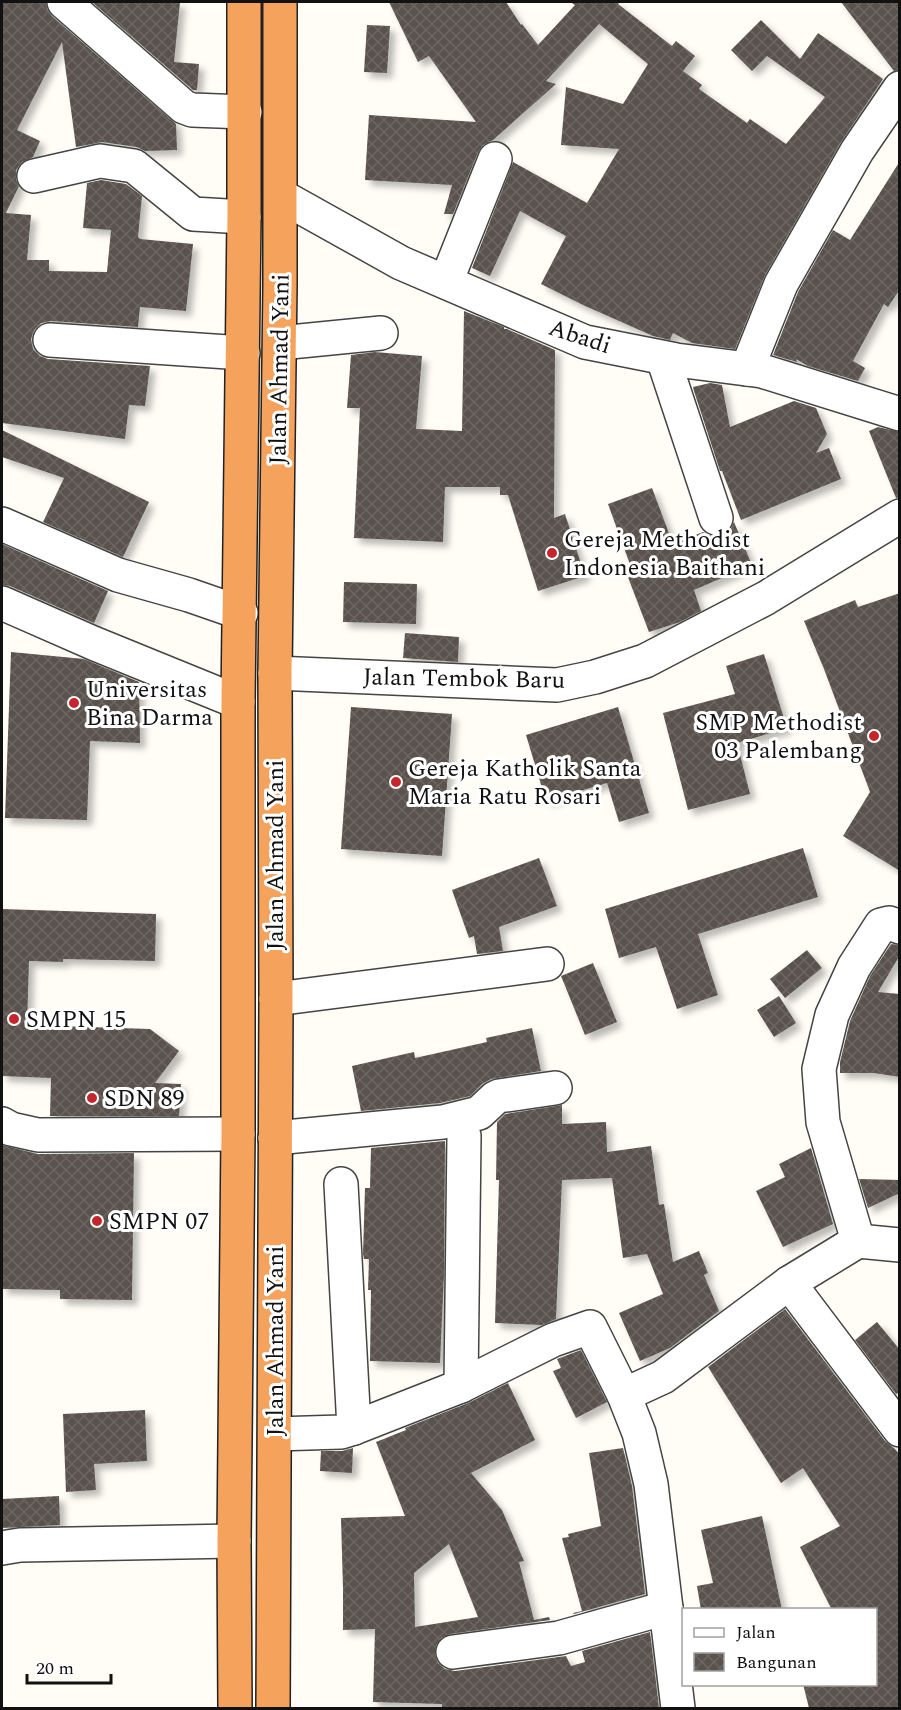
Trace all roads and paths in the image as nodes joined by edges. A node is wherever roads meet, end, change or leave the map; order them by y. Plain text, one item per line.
1 (64, 2) edge
2 (244, 2) edge
3 (280, 2) edge
4 (900, 88) edge
5 (245, 112) junction
6 (495, 159) dead end
7 (34, 176) dead end
8 (281, 196) junction
9 (244, 217) junction
10 (446, 282) junction
11 (381, 333) dead end
12 (50, 340) dead end
13 (280, 344) junction
14 (243, 353) junction
15 (663, 358) junction
16 (747, 369) junction
17 (900, 414) edge
18 (900, 516) edge
19 (716, 518) dead end
20 (2, 524) edge
21 (2, 603) edge
22 (241, 613) junction
23 (275, 673) junction
24 (238, 702) junction
25 (900, 927) edge
26 (547, 964) dead end
27 (276, 999) junction
28 (555, 1088) dead end
29 (2, 1124) edge
30 (238, 1134) junction
31 (464, 1136) dead end
32 (275, 1138) junction
33 (341, 1184) dead end
34 (858, 1241) junction
35 (900, 1245) edge
36 (789, 1283) junction
37 (461, 1386) junction
38 (624, 1395) junction
39 (354, 1428) junction
40 (900, 1430) edge
41 (275, 1434) junction
42 (234, 1540) junction
43 (2, 1548) edge
44 (666, 1608) junction
45 (453, 1652) dead end
46 (235, 1708) edge
47 (273, 1708) edge
48 (678, 1708) edge

1 - 5 street
2 - 5 highway, Jalan Ahmad Yani
3 - 8 highway, Jalan Ahmad Yani
4 - 16 street
5 - 9 highway, Jalan Ahmad Yani
6 - 10 street
7 - 9 street
8 - 10 street, Abadi
8 - 13 highway, Jalan Ahmad Yani
9 - 14 highway, Jalan Ahmad Yani
10 - 15 street, Abadi
11 - 13 street
12 - 14 street
13 - 23 highway, Jalan Ahmad Yani
14 - 22 highway, Jalan Ahmad Yani
15 - 16 street, Abadi
15 - 19 street
16 - 17 street, Abadi
18 - 23 street, Jalan Tembok Baru
20 - 22 street
21 - 24 street
22 - 24 highway, Jalan Ahmad Yani
23 - 27 highway, Jalan Ahmad Yani
24 - 30 highway, Jalan Ahmad Yani
25 - 34 street
26 - 27 street
27 - 32 highway, Jalan Ahmad Yani
28 - 32 street
29 - 30 street
30 - 42 highway, Jalan Ahmad Yani
31 - 37 street
32 - 41 highway, Jalan Ahmad Yani
33 - 39 street
34 - 35 street
34 - 36 street
36 - 38 street
36 - 40 street
37 - 38 street
37 - 39 street
38 - 44 street
39 - 41 street
41 - 47 highway, Jalan Ahmad Yani
42 - 43 street
42 - 46 highway, Jalan Ahmad Yani
44 - 45 street
44 - 48 street

